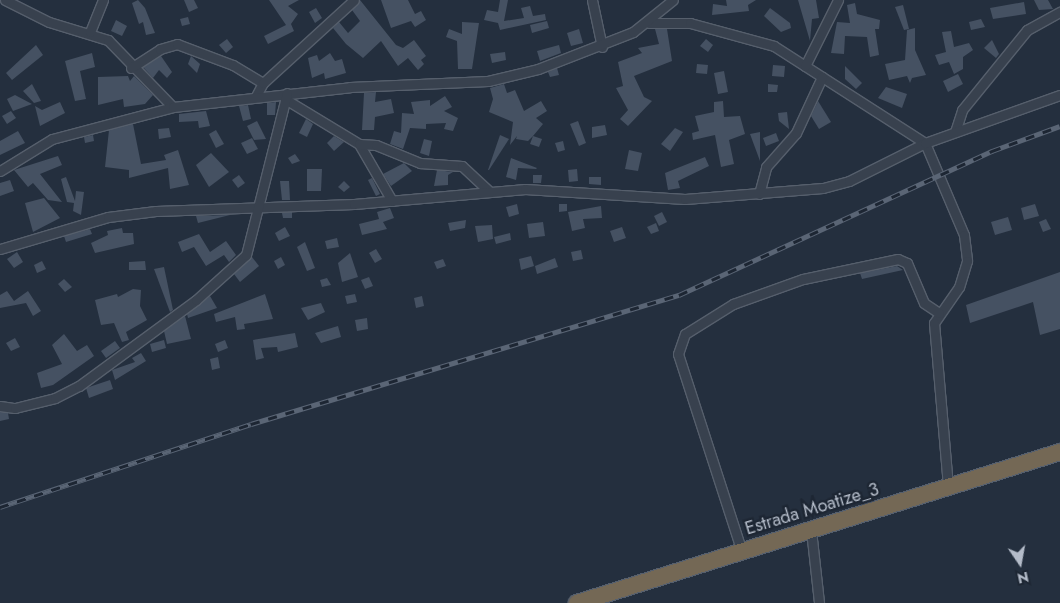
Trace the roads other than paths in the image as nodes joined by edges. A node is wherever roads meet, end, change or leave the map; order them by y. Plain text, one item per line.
1 (5, 0) edge
2 (103, 0) edge
3 (354, 0) edge
4 (592, 0) edge
5 (673, 0) edge
6 (838, 0) edge
7 (1060, 12) edge
8 (649, 24) junction
9 (90, 32) junction
10 (602, 47) junction
11 (805, 66) junction
12 (131, 68) junction
13 (822, 77) junction
14 (263, 83) junction
15 (1060, 95) edge
16 (256, 96) junction
17 (286, 96) junction
18 (173, 107) junction
19 (955, 132) junction
20 (925, 143) junction
21 (359, 144) junction
22 (0, 171) edge
23 (490, 192) junction
24 (759, 194) junction
25 (392, 201) junction
26 (260, 204) junction
27 (0, 249) edge
28 (939, 313) junction
29 (0, 406) edge
30 (1060, 452) edge
31 (948, 487) junction
32 (811, 530) junction
33 (742, 552) junction
34 (577, 603) edge
35 (819, 603) edge

1 - 9 street
2 - 9 street
3 - 14 street
4 - 10 street
5 - 8 street
6 - 11 street
7 - 19 street
8 - 10 street
8 - 11 street
9 - 12 street
10 - 17 street
11 - 13 street
12 - 14 street
12 - 18 street
13 - 20 street
13 - 24 street
14 - 16 street
15 - 19 street
16 - 17 street
16 - 18 street
17 - 21 street
17 - 26 street
18 - 22 street
19 - 20 street
20 - 24 street
20 - 28 street
21 - 23 street
21 - 25 street
23 - 24 street
23 - 25 street
25 - 26 street
26 - 27 street
26 - 29 street
28 - 31 street
28 - 33 street
30 - 31 highway, Estrada Moatize_3
31 - 32 highway, Estrada Moatize_3
32 - 33 highway, Estrada Moatize_3
32 - 35 street
33 - 34 highway, Estrada Moatize_3

